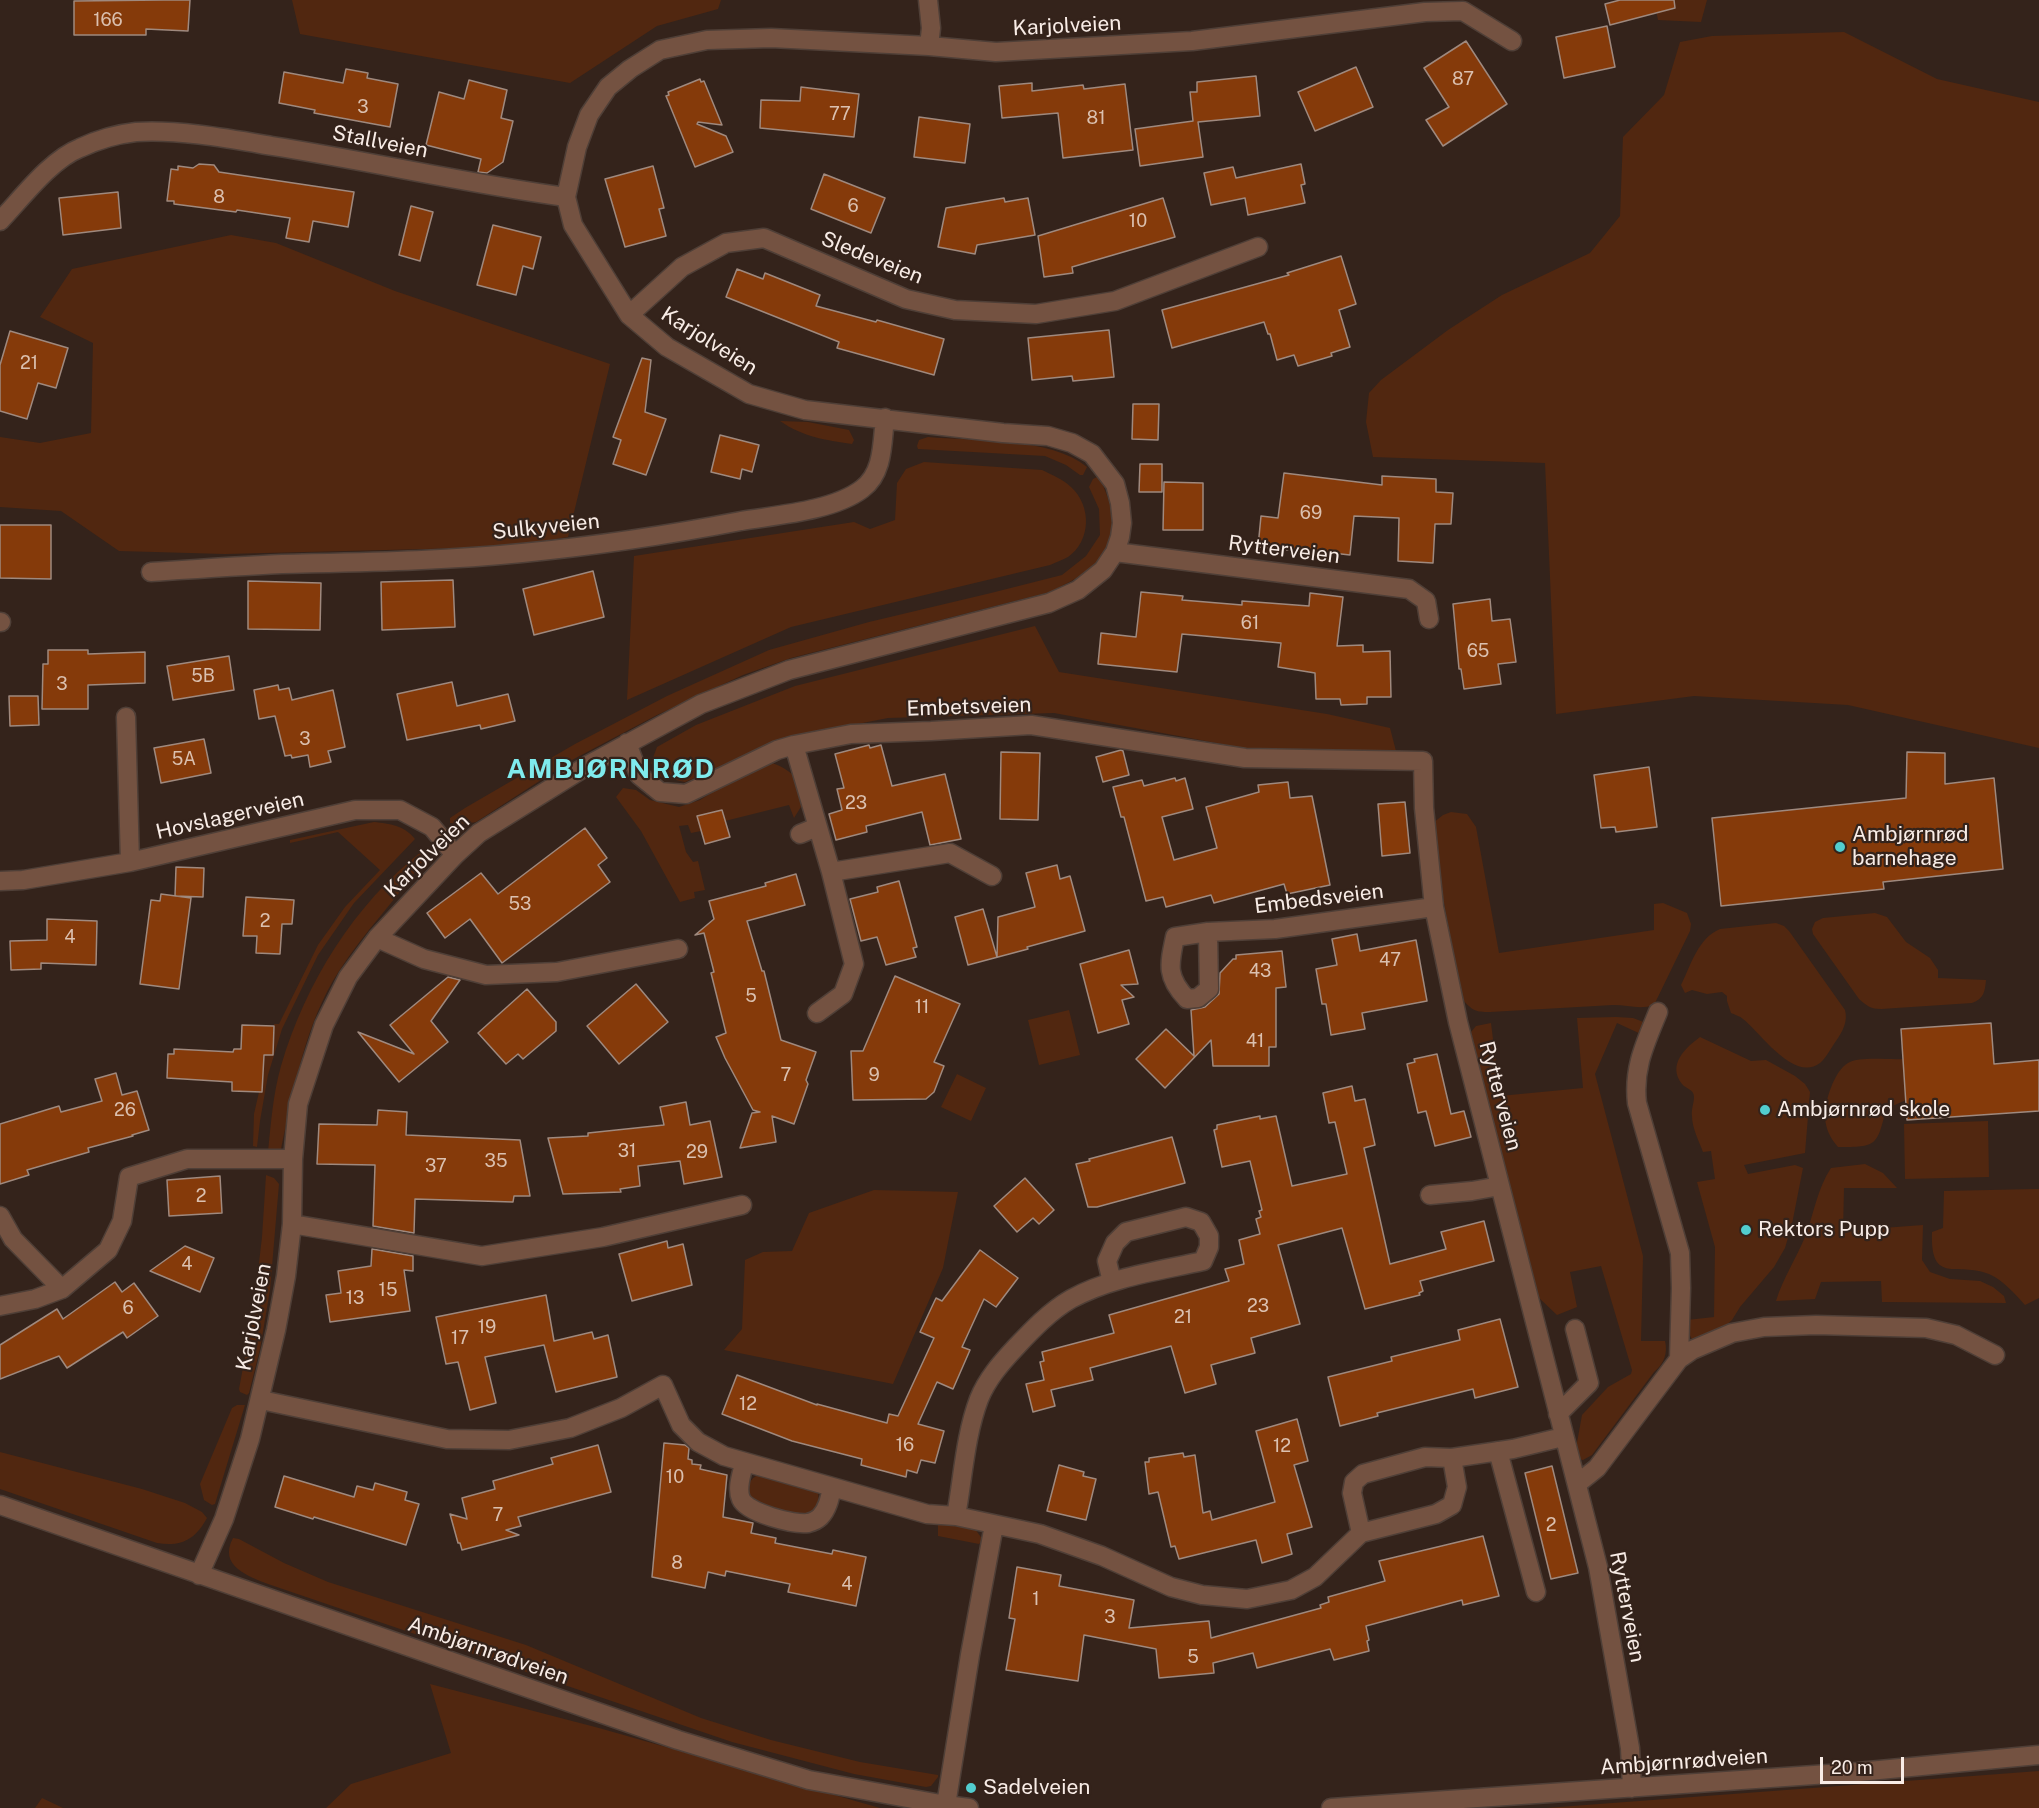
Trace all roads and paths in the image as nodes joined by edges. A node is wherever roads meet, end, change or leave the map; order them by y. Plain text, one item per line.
1 (928, 0) edge
2 (1512, 41) dead end
3 (929, 46) junction
4 (566, 197) junction
5 (0, 221) edge
6 (1258, 247) dead end
7 (628, 315) junction
8 (885, 418) junction
9 (1115, 552) junction
10 (151, 572) dead end
11 (1429, 619) dead end
12 (126, 717) dead end
13 (627, 743) junction
14 (794, 744) junction
15 (1423, 761) joint
16 (817, 827) junction
17 (800, 834) dead end
18 (455, 855) junction
19 (130, 862) junction
20 (831, 872) junction
21 (992, 876) dead end
22 (0, 881) edge
23 (1434, 907) junction
24 (1208, 932) dead end
25 (377, 938) junction
26 (678, 949) dead end
27 (1658, 1012) dead end
28 (818, 1013) dead end
29 (293, 1159) junction
30 (1500, 1186) junction
31 (1430, 1195) dead end
32 (742, 1205) dead end
33 (0, 1216) edge
34 (292, 1224) junction
35 (1112, 1282) junction
36 (62, 1288) junction
37 (0, 1306) edge
38 (1575, 1329) dead end
39 (1995, 1355) dead end
40 (1679, 1359) junction
41 (261, 1400) junction
42 (1558, 1414) junction
43 (1563, 1437) junction
44 (1498, 1451) junction
45 (1452, 1458) junction
46 (744, 1463) junction
47 (1577, 1484) junction
48 (832, 1487) junction
49 (0, 1505) edge
50 (956, 1516) junction
51 (994, 1525) junction
52 (1361, 1533) junction
53 (199, 1575) junction
54 (1536, 1592) dead end
55 (2039, 1755) edge
56 (1632, 1788) junction
57 (946, 1805) junction
58 (969, 1808) edge
59 (1331, 1808) edge

1 - 3 street
2 - 3 street, Karjolveien
3 - 4 street, Karjolveien
4 - 5 street, Stallveien
4 - 7 street, Karjolveien
6 - 7 street, Sledeveien
7 - 8 street, Karjolveien
8 - 9 street, Karjolveien
8 - 10 street, Sulkyveien
9 - 11 street, Rytterveien
9 - 13 street, Karjolveien
12 - 19 street
13 - 14 street, Embetsveien
13 - 18 street, Karjolveien
14 - 15 street, Embetsveien
14 - 16 street
15 - 23 street, Rytterveien
16 - 17 street
16 - 20 street
18 - 19 street, Hovslagerveien
18 - 25 street, Karjolveien
19 - 22 street, Hovslagerveien
20 - 21 street
20 - 28 street
23 - 24 street, Embedsveien
23 - 30 street, Rytterveien
25 - 26 street
25 - 29 street, Karjolveien
27 - 40 street
29 - 34 street, Karjolveien
29 - 36 street
30 - 31 street
30 - 42 street, Rytterveien
32 - 34 street
33 - 36 street
34 - 41 street, Karjolveien
35 - 35 street
35 - 50 street
36 - 37 street
38 - 42 street
39 - 40 street
40 - 47 street
41 - 46 street, Karjolveien
41 - 53 street, Karjolveien
42 - 43 street, Rytterveien
43 - 44 street
43 - 47 street, Rytterveien
44 - 45 street
44 - 54 street
45 - 52 street
45 - 52 street
46 - 48 street
46 - 48 street
47 - 56 street, Rytterveien
48 - 50 street
49 - 53 street, Ambjørnrødveien
50 - 51 street
51 - 52 street
51 - 57 street
53 - 57 street, Ambjørnrødveien
55 - 56 street, Ambjørnrødveien
56 - 59 street, Ambjørnrødveien
57 - 58 street, Ambjørnrødveien

